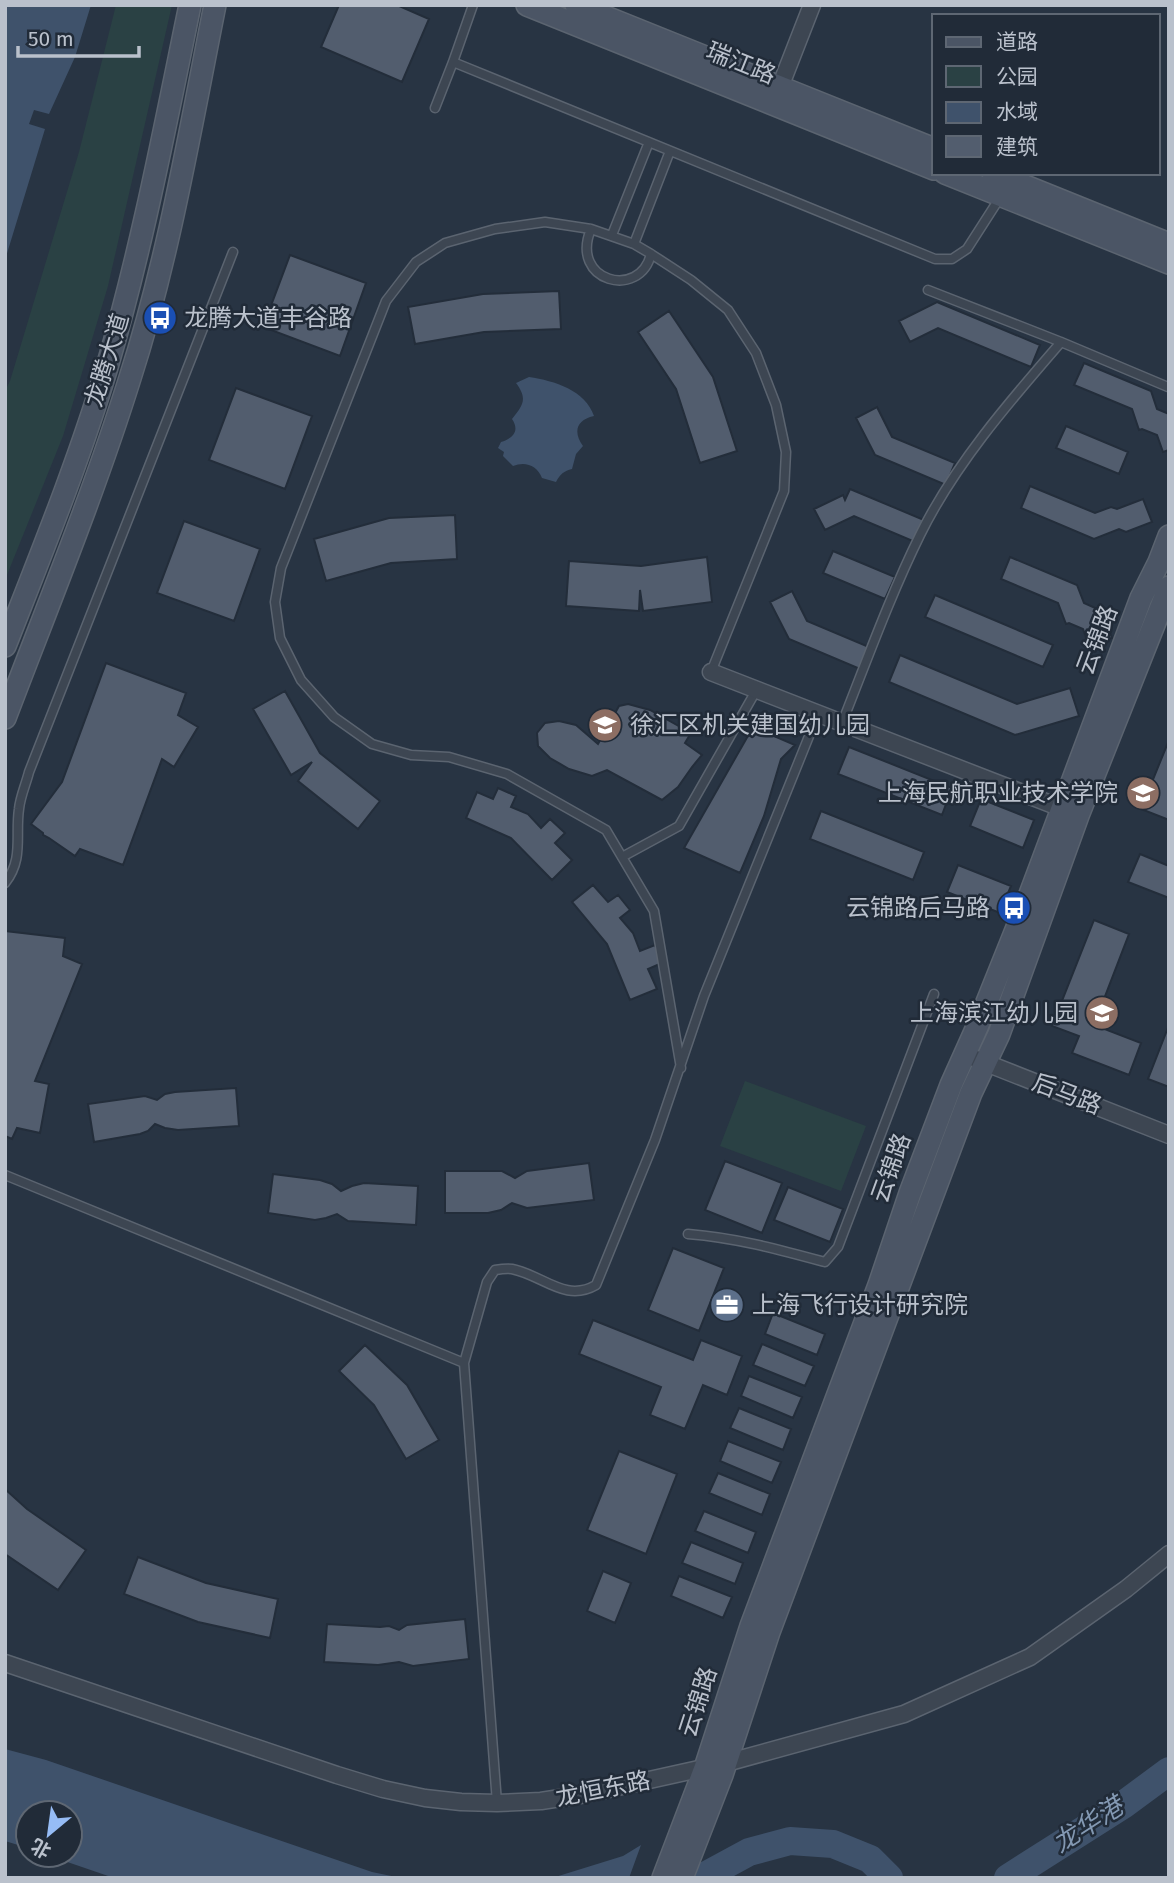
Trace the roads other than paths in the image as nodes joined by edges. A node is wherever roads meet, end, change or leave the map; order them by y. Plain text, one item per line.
1 (190, 5) edge
2 (215, 5) edge
3 (473, 5) edge
4 (527, 5) edge
5 (576, 5) edge
6 (812, 5) edge
7 (453, 62) junction
8 (780, 87) junction
9 (435, 108) dead end
10 (649, 142) junction
11 (932, 148) edge
12 (670, 151) junction
13 (932, 168) edge
14 (950, 175) edge
15 (998, 175) edge
16 (1001, 196) junction
17 (591, 229) junction
18 (612, 235) junction
19 (634, 244) junction
20 (1169, 244) edge
21 (233, 252) dead end
22 (651, 254) junction
23 (1169, 263) edge
24 (928, 290) dead end
25 (1061, 342) junction
26 (1168, 387) edge
27 (1169, 536) edge
28 (1169, 587) edge
29 (5, 646) edge
30 (711, 671) joint
31 (757, 689) junction
32 (818, 713) junction
33 (5, 718) edge
34 (842, 723) junction
35 (1061, 808) junction
36 (622, 858) junction
37 (5, 883) edge
38 (934, 994) dead end
39 (965, 1054) junction
40 (985, 1062) junction
41 (681, 1068) junction
42 (1169, 1135) edge
43 (5, 1175) edge
44 (688, 1234) dead end
45 (464, 1363) junction
46 (1169, 1554) edge
47 (5, 1663) edge
48 (726, 1763) junction
49 (705, 1768) junction
50 (497, 1803) junction
51 (663, 1878) edge
52 (682, 1878) edge

1 - 29 main road, 龙腾大道
2 - 33 main road, 龙腾大道
3 - 7 lane
4 - 13 main road, 瑞江路
5 - 8 main road, 瑞江路
6 - 8 street
7 - 9 lane
7 - 10 lane
8 - 11 main road, 瑞江路
10 - 12 lane
10 - 18 lane
12 - 16 lane
12 - 19 lane
14 - 16 main road
15 - 20 main road
16 - 23 main road
17 - 18 lane
17 - 22 lane
17 - 36 lane
18 - 19 lane
19 - 22 lane
21 - 37 lane
22 - 30 lane
24 - 25 lane
25 - 26 lane
25 - 34 lane
27 - 35 main road, 云锦路
28 - 40 main road, 云锦路
30 - 31 street
31 - 32 street
31 - 36 lane
32 - 34 street
32 - 41 lane
34 - 35 street
35 - 39 main road, 云锦路
36 - 41 lane
38 - 44 lane
39 - 40 street, 后马路
39 - 49 main road, 云锦路
40 - 42 street, 后马路
40 - 48 main road, 云锦路
41 - 45 lane
43 - 45 lane
45 - 50 lane
46 - 48 street, 龙恒东路
47 - 50 street, 龙恒东路
48 - 49 street, 龙恒东路
48 - 52 main road, 云锦路
49 - 50 street, 龙恒东路
49 - 51 main road, 云锦路

